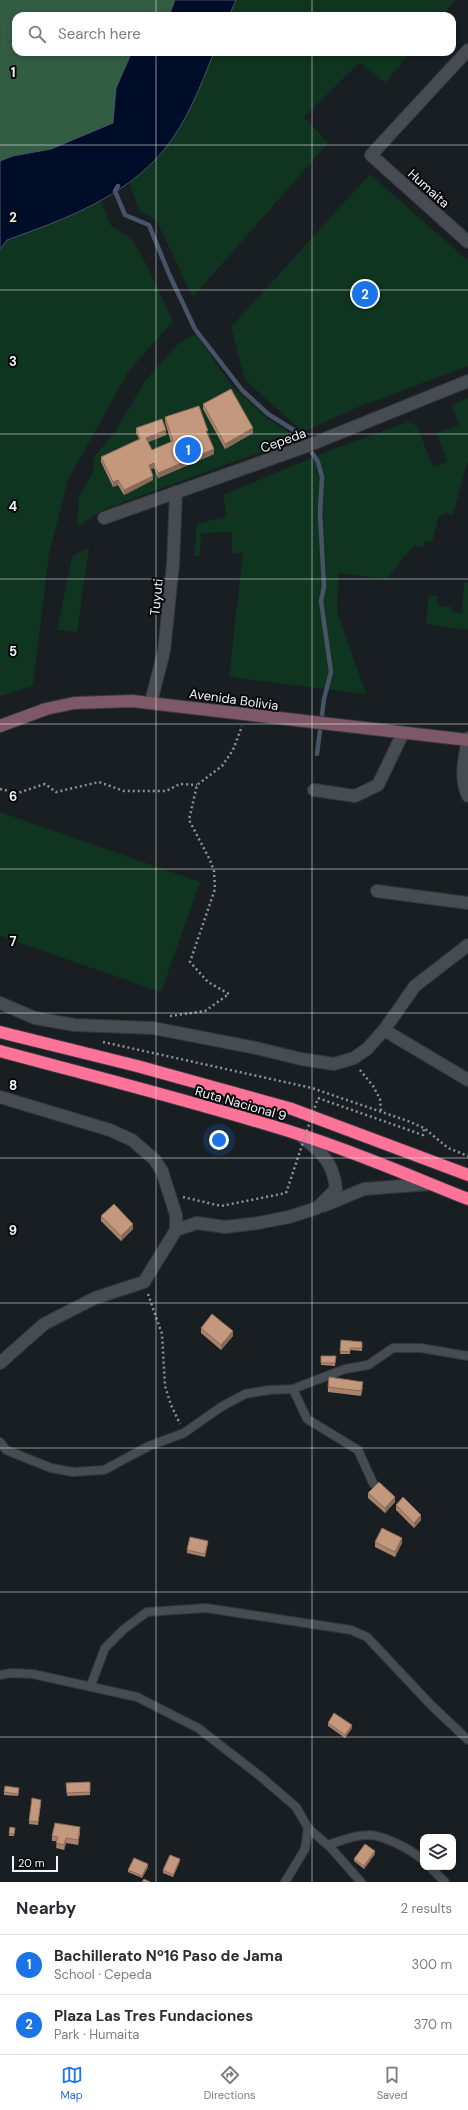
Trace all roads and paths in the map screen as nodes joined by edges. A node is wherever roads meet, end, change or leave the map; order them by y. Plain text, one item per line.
1 (468, 50) edge
2 (468, 242) edge
3 (468, 381) edge
4 (176, 492) junction
5 (104, 518) dead end
6 (151, 702) junction
7 (247, 715) junction
8 (0, 726) edge
9 (403, 733) junction
10 (468, 739) edge
11 (197, 784) junction
12 (0, 789) edge
13 (314, 790) dead end
14 (468, 796) edge
15 (376, 891) dead end
16 (468, 903) edge
17 (468, 945) edge
18 (0, 1003) edge
19 (154, 1028) junction
20 (384, 1030) junction
21 (0, 1032) edge
22 (97, 1040) dead end
23 (0, 1051) edge
24 (354, 1058) junction
25 (468, 1080) edge
26 (0, 1097) edge
27 (381, 1111) junction
28 (424, 1128) junction
29 (299, 1134) junction
30 (468, 1156) edge
31 (468, 1175) edge
32 (430, 1184) junction
33 (169, 1193) junction
34 (468, 1199) edge
35 (317, 1208) junction
36 (176, 1230) junction
37 (144, 1282) junction
38 (468, 1356) edge
39 (0, 1363) edge
40 (292, 1389) junction
41 (184, 1433) junction
42 (0, 1442) edge
43 (374, 1483) dead end
44 (0, 1676) edge
45 (91, 1686) junction
46 (468, 1740) edge
47 (308, 1828) junction
48 (328, 1845) junction
49 (420, 1857) edge
50 (433, 1870) edge
51 (285, 1882) edge
52 (361, 1882) edge
53 (445, 1882) edge

1 - 2 street, Humaita
3 - 4 street, Cepeda
4 - 5 street, Cepeda
4 - 6 street, Tuyuti
6 - 7 street, Avenida Bolivia
6 - 8 street, Avenida Bolivia
7 - 9 street, Avenida Bolivia
7 - 11 path
9 - 10 street, Avenida Bolivia
9 - 13 street
10 - 14 street
11 - 12 path
11 - 19 path
15 - 16 street
17 - 20 street
18 - 19 street
19 - 24 street
20 - 24 street
20 - 25 street
21 - 31 highway, Ruta Nacional 9
22 - 27 path
23 - 29 highway, Ruta Nacional 9
24 - 27 path
26 - 33 street
27 - 28 path
28 - 30 path
28 - 33 path, bridge
29 - 32 highway, Ruta Nacional 9
29 - 35 street
32 - 34 highway, Ruta Nacional 9
32 - 35 street
33 - 36 street
35 - 36 street
36 - 37 street
37 - 39 street
37 - 41 path
38 - 40 lane
40 - 41 lane
40 - 43 lane
41 - 42 lane
44 - 45 lane
45 - 46 lane
45 - 47 lane
47 - 48 lane
47 - 51 lane
48 - 49 lane
48 - 52 lane
50 - 53 lane

